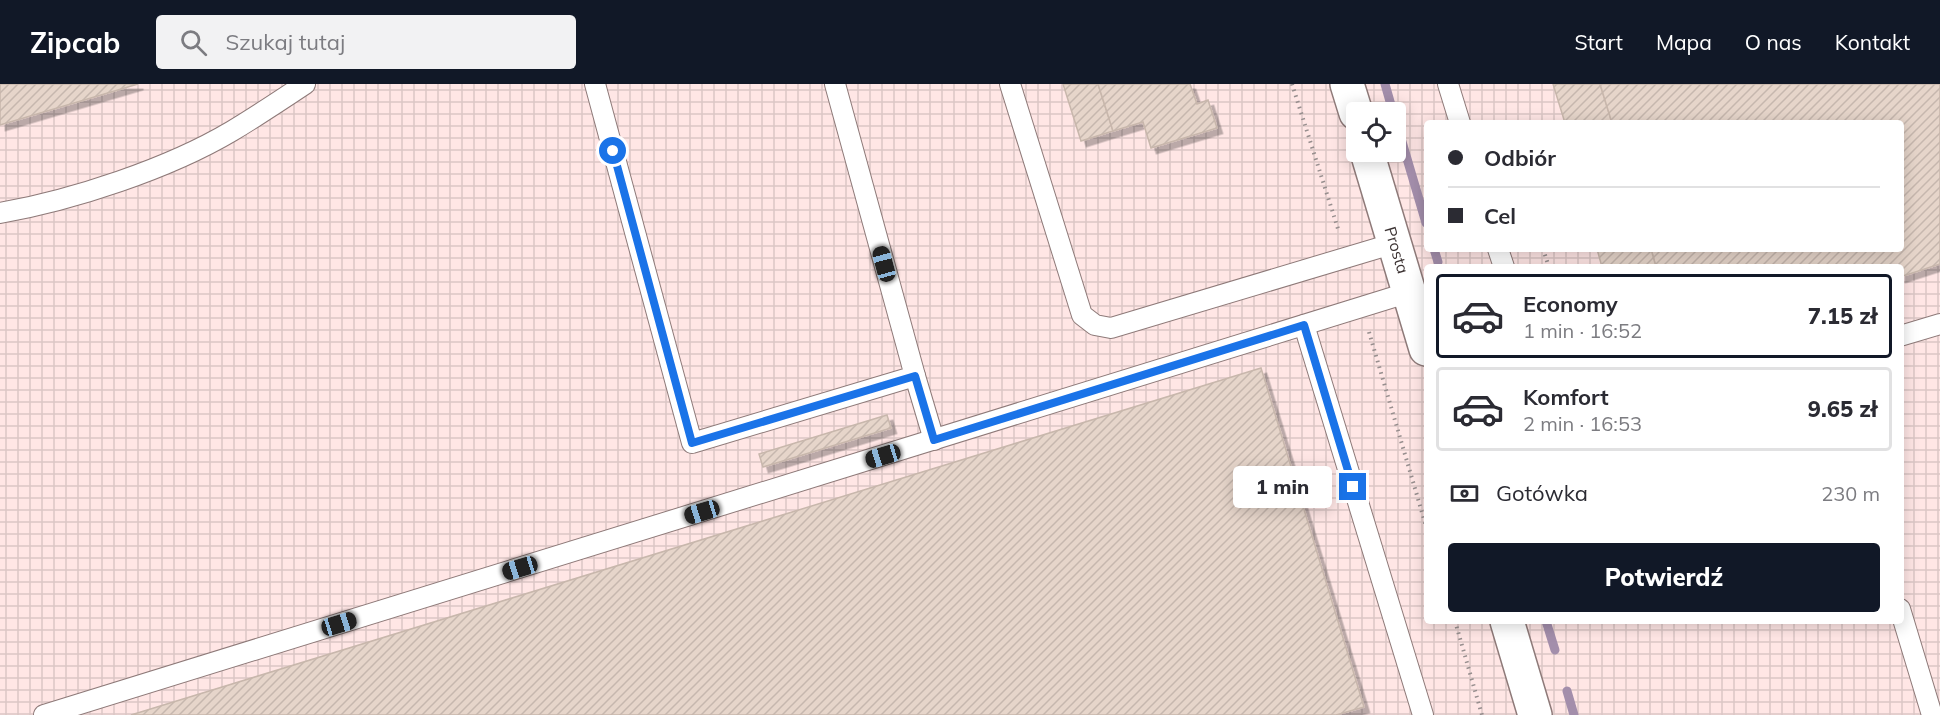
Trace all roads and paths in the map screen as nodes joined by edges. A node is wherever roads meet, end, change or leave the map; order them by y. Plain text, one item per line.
1 (305, 84) edge
2 (595, 84) edge
3 (835, 84) edge
4 (1010, 84) edge
5 (1347, 84) edge
6 (1448, 84) edge
7 (1353, 102) edge
8 (1459, 120) edge
9 (1370, 162) edge
10 (0, 213) edge
11 (1395, 243) junction
12 (1410, 292) junction
13 (1940, 324) edge
14 (1304, 325) junction
15 (1904, 335) edge
16 (1424, 342) edge
17 (915, 376) junction
18 (934, 440) junction
19 (1904, 622) edge
20 (1456, 624) edge
21 (1509, 624) edge
22 (44, 715) edge
23 (1423, 715) edge
24 (1482, 715) edge
25 (1535, 715) edge
26 (1932, 715) edge

1 - 10 lane
2 - 17 lane
3 - 17 lane
4 - 11 lane
5 - 7 street
6 - 8 lane
9 - 11 street, Prosta
11 - 12 street, Prosta
12 - 14 lane
12 - 16 street, Prosta
13 - 15 lane
14 - 18 lane
14 - 23 lane
17 - 18 lane
18 - 22 lane
19 - 26 lane
20 - 24 path
21 - 25 street

